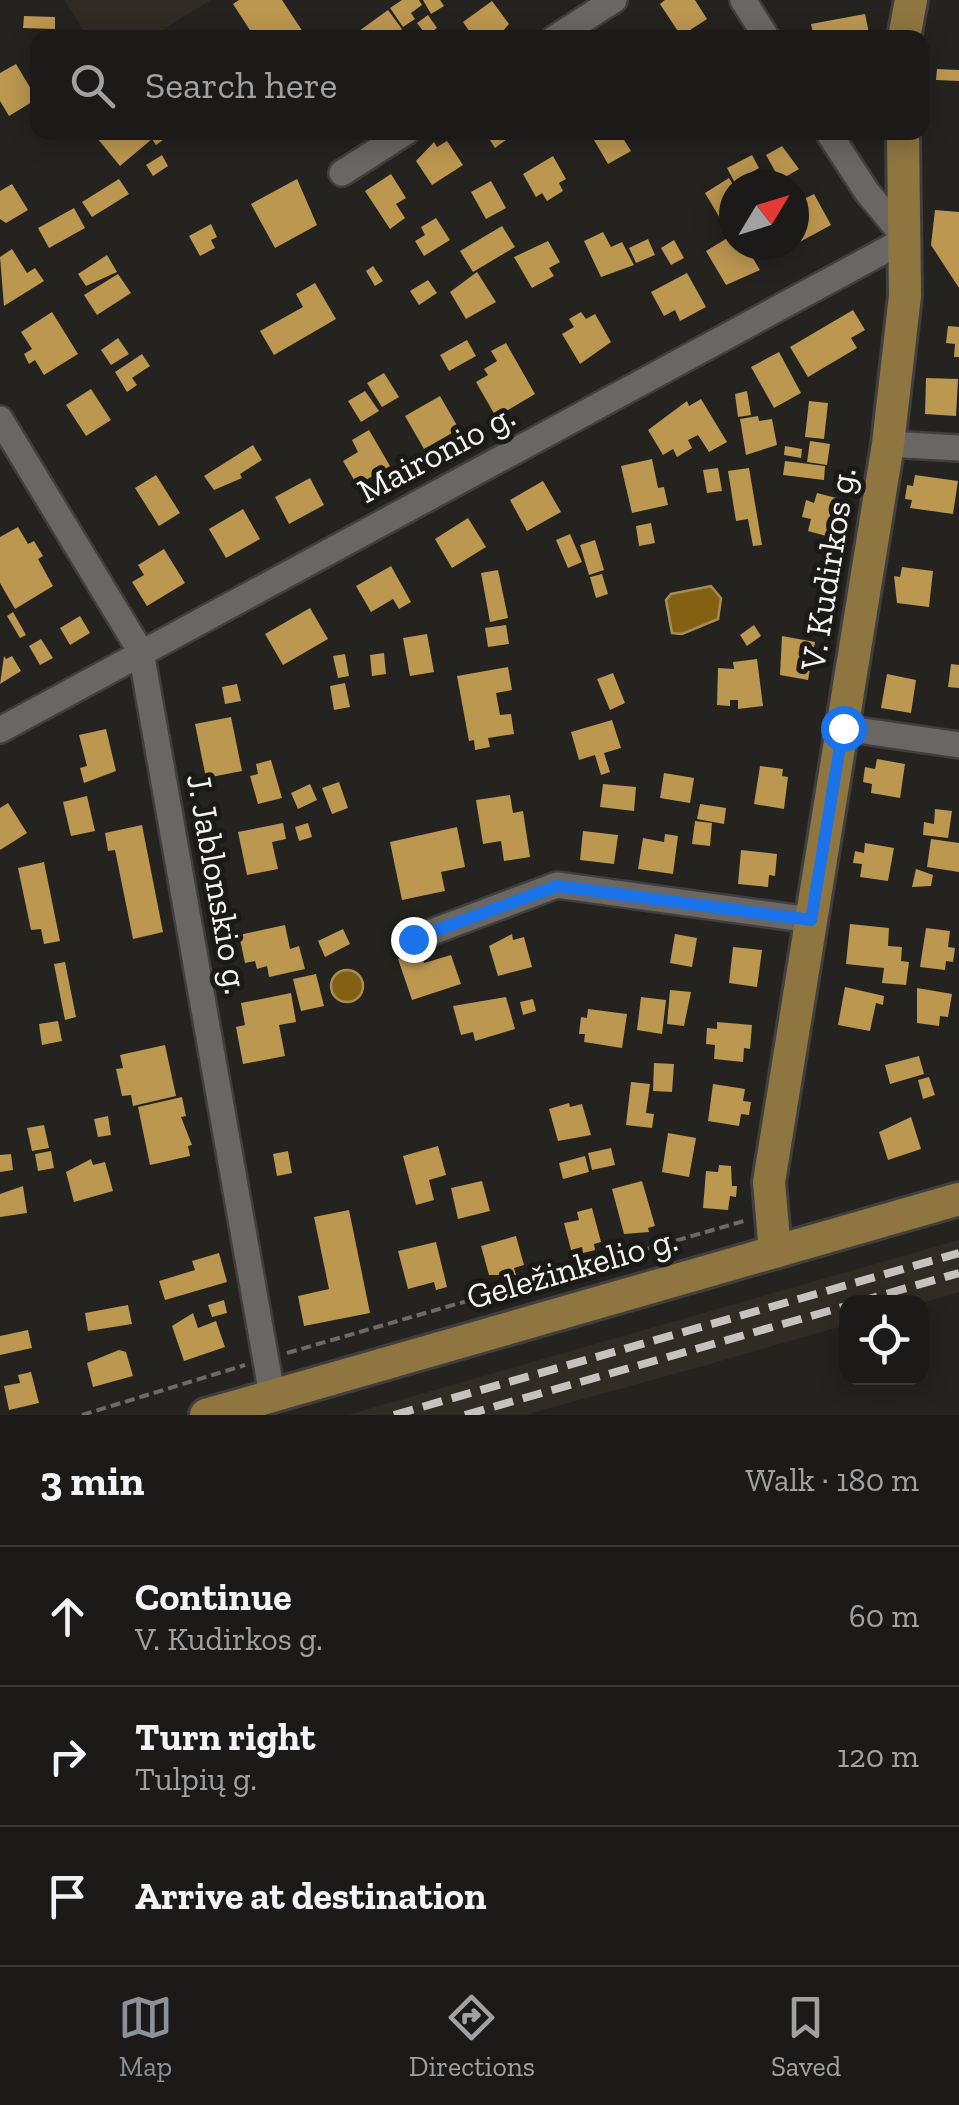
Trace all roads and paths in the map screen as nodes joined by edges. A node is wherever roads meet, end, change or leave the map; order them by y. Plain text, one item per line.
1 (614, 0) edge
2 (743, 0) edge
3 (911, 0) edge
4 (567, 30) edge
5 (762, 30) edge
6 (905, 30) edge
7 (394, 140) edge
8 (833, 140) edge
9 (903, 140) edge
10 (342, 173) dead end
11 (906, 238) junction
12 (0, 419) edge
13 (888, 444) junction
14 (959, 448) edge
15 (141, 652) junction
16 (843, 728) junction
17 (0, 730) edge
18 (959, 744) edge
19 (811, 920) junction
20 (413, 939) dead end
21 (959, 1199) edge
22 (769, 1212) junction
23 (775, 1252) junction
24 (266, 1359) junction
25 (272, 1396) junction
26 (82, 1415) edge
27 (206, 1415) edge

1 - 4 street
2 - 5 street
3 - 6 main road
7 - 10 street
8 - 11 street
9 - 11 main road, V. Kudirkos g.
11 - 13 main road, V. Kudirkos g.
11 - 15 street, Maironio g.
12 - 15 street, J. Jablonskio g.
13 - 14 street
13 - 16 main road, V. Kudirkos g.
15 - 17 street, Maironio g.
15 - 24 street, J. Jablonskio g.
16 - 18 street
16 - 19 main road, V. Kudirkos g.
19 - 20 street
19 - 22 main road, V. Kudirkos g.
21 - 23 main road, Geležinkelio g.
22 - 23 main road, V. Kudirkos g.
22 - 24 path
23 - 25 main road, Geležinkelio g.
24 - 25 street, J. Jablonskio g.
24 - 26 path
25 - 27 main road, Geležinkelio g.

